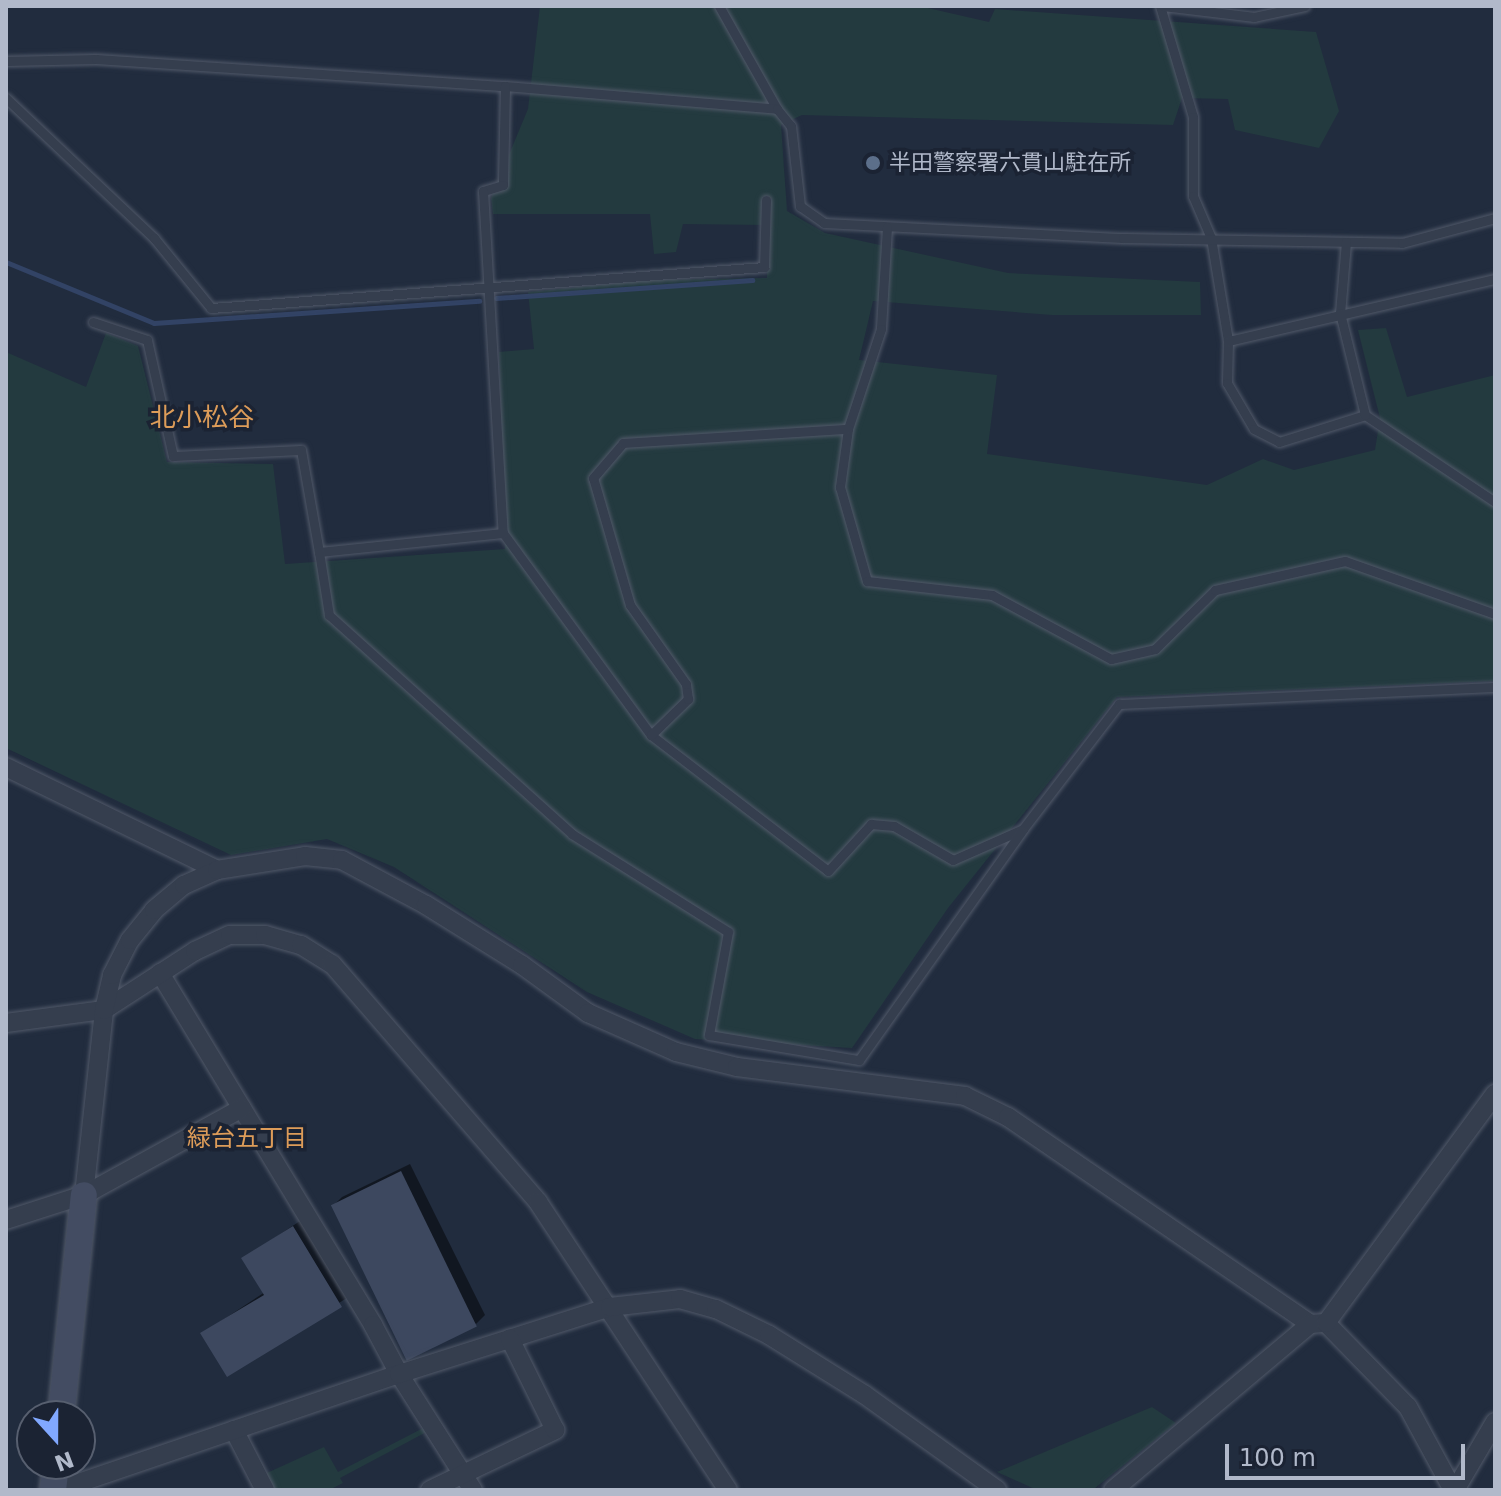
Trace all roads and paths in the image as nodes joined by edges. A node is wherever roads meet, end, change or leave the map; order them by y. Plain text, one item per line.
1 (719, 6) edge
2 (1161, 6) edge
3 (1305, 6) edge
4 (1193, 9) edge
5 (6, 61) edge
6 (505, 86) junction
7 (6, 98) edge
8 (777, 109) junction
9 (766, 200) dead end
10 (1495, 218) edge
11 (887, 227) junction
12 (1211, 238) junction
13 (1346, 242) junction
14 (1495, 279) edge
15 (490, 287) junction
16 (1340, 313) junction
17 (93, 322) dead end
18 (1228, 341) junction
19 (1365, 415) junction
20 (848, 429) junction
21 (1495, 502) edge
22 (503, 533) junction
23 (319, 552) junction
24 (1495, 614) edge
25 (1495, 687) edge
26 (651, 735) junction
27 (6, 767) edge
28 (1023, 829) junction
29 (217, 870) junction
30 (160, 973) junction
31 (104, 1010) junction
32 (6, 1023) edge
33 (1495, 1094) edge
34 (242, 1108) junction
35 (84, 1195) junction
36 (6, 1220) edge
37 (610, 1307) junction
38 (1318, 1323) junction
39 (510, 1339) junction
40 (399, 1374) junction
41 (63, 1400) edge
42 (1495, 1422) edge
43 (234, 1430) junction
44 (468, 1482) edge
45 (987, 1488) edge
46 (56, 1490) edge
47 (265, 1490) edge
48 (430, 1490) edge
49 (728, 1490) edge
50 (1113, 1490) edge
51 (1454, 1490) edge

1 - 8 lane
2 - 4 lane
2 - 12 lane
3 - 4 lane
5 - 6 lane
6 - 8 lane
6 - 15 lane
7 - 15 lane
8 - 11 lane
9 - 15 lane
10 - 13 lane
11 - 12 lane
11 - 20 lane
12 - 13 lane
12 - 18 lane
13 - 16 lane
14 - 16 lane
15 - 22 lane
16 - 18 lane
16 - 19 lane
17 - 23 lane
18 - 19 lane
19 - 21 lane
20 - 24 lane
20 - 26 lane
22 - 23 lane
22 - 26 lane
23 - 28 lane
25 - 28 lane
26 - 28 lane
27 - 29 street
29 - 31 street
29 - 38 street
30 - 31 street
30 - 34 street
30 - 37 street
31 - 32 street
31 - 35 street
33 - 38 street
34 - 35 street
34 - 40 street
35 - 36 street
35 - 41 street
37 - 39 street
37 - 45 street
37 - 49 street
38 - 50 street
38 - 51 street
39 - 40 street
39 - 44 street
40 - 43 street
40 - 44 street
42 - 51 street
43 - 46 street
43 - 47 street
44 - 48 street

